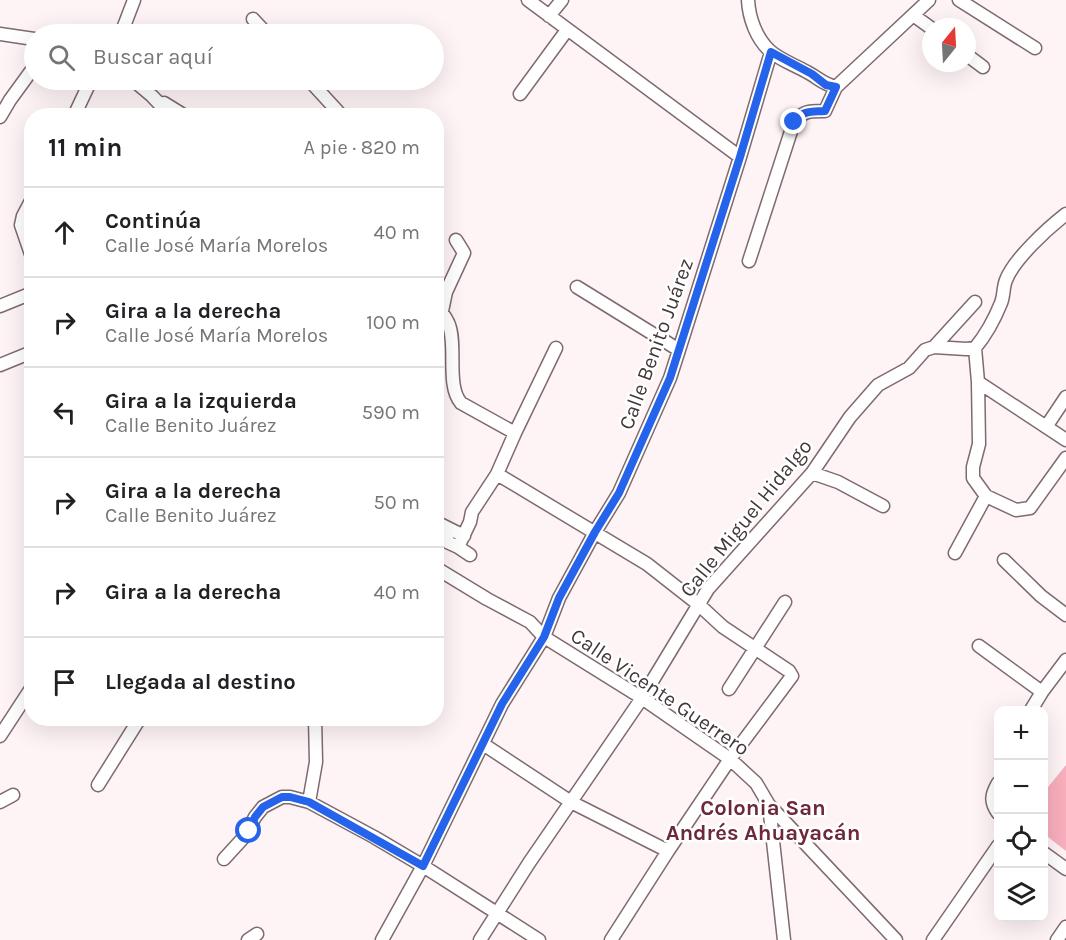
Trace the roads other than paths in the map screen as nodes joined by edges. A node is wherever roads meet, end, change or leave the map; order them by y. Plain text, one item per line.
1 (134, 0) edge
2 (528, 0) edge
3 (562, 0) edge
4 (748, 0) edge
5 (929, 0) edge
6 (959, 0) edge
7 (913, 15) junction
8 (549, 16) junction
9 (253, 19) dead end
10 (922, 22) edge
11 (125, 24) edge
12 (258, 24) edge
13 (567, 30) junction
14 (0, 34) edge
15 (24, 38) edge
16 (1035, 48) dead end
17 (771, 52) junction
18 (976, 62) edge
19 (983, 67) dead end
20 (24, 81) edge
21 (836, 87) junction
22 (86, 90) edge
23 (145, 90) edge
24 (318, 90) edge
25 (520, 94) dead end
26 (152, 96) junction
27 (78, 108) edge
28 (163, 108) edge
29 (172, 108) edge
30 (335, 108) edge
31 (0, 117) edge
32 (740, 157) junction
33 (24, 214) edge
34 (1066, 214) edge
35 (24, 229) edge
36 (456, 240) dead end
37 (750, 261) dead end
38 (577, 287) dead end
39 (24, 296) edge
40 (444, 297) edge
41 (975, 302) dead end
42 (0, 306) edge
43 (444, 316) edge
44 (934, 346) junction
45 (556, 348) dead end
46 (975, 348) junction
47 (680, 350) junction
48 (24, 355) edge
49 (0, 365) edge
50 (978, 382) junction
51 (1066, 398) edge
52 (1046, 427) junction
53 (515, 433) junction
54 (1066, 440) edge
55 (1066, 458) edge
56 (812, 472) junction
57 (497, 474) junction
58 (986, 496) junction
59 (883, 506) dead end
60 (444, 526) edge
61 (450, 529) junction
62 (595, 532) junction
63 (464, 536) junction
64 (458, 547) junction
65 (955, 553) dead end
66 (470, 555) dead end
67 (1004, 560) dead end
68 (444, 573) edge
69 (785, 602) dead end
70 (698, 604) junction
71 (1066, 615) edge
72 (544, 637) junction
73 (979, 646) dead end
74 (757, 648) junction
75 (1066, 660) edge
76 (729, 689) dead end
77 (1042, 692) junction
78 (642, 698) junction
79 (24, 699) edge
80 (1034, 706) edge
81 (135, 726) edge
82 (315, 726) edge
83 (0, 736) edge
84 (483, 744) junction
85 (730, 759) junction
86 (98, 785) dead end
87 (994, 790) edge
88 (13, 795) dead end
89 (0, 802) edge
90 (309, 802) junction
91 (571, 802) junction
92 (769, 805) junction
93 (994, 807) edge
94 (669, 851) junction
95 (994, 853) edge
96 (1048, 856) edge
97 (224, 859) dead end
98 (423, 866) junction
99 (1066, 869) edge
100 (497, 914) junction
101 (1066, 927) edge
102 (382, 940) edge
103 (480, 940) edge
104 (538, 940) edge
105 (611, 940) edge
106 (784, 940) edge
107 (896, 940) edge
108 (933, 940) edge
109 (1057, 940) edge

1 - 11 street
2 - 8 street
3 - 8 street
4 - 17 street
5 - 7 street
6 - 16 street
7 - 10 street
7 - 21 street
8 - 13 street
9 - 12 street
13 - 25 street
13 - 32 street
14 - 15 street
17 - 21 street
17 - 32 street, Calle Benito Juárez
18 - 19 street
20 - 31 street
21 - 37 street
22 - 27 street
23 - 26 street
24 - 30 street
26 - 28 street
26 - 29 street
32 - 47 street, Calle Benito Juárez
33 - 35 street
34 - 46 street
36 - 40 street
38 - 47 street
39 - 42 street
41 - 44 street, Calle Miguel Hidalgo
43 - 53 street
44 - 46 street
44 - 56 street, Calle Miguel Hidalgo
45 - 53 street
46 - 50 street
47 - 62 street, Calle Benito Juárez
48 - 49 street
50 - 52 street
50 - 58 street
51 - 52 street
52 - 54 street
53 - 57 street
55 - 58 street
56 - 59 street
56 - 70 street, Calle Miguel Hidalgo
57 - 62 street
57 - 63 street
58 - 65 street
60 - 61 street
61 - 63 street
61 - 64 street
62 - 70 street
62 - 72 street, Calle Benito Juárez
63 - 64 street
64 - 66 street
67 - 71 street
68 - 72 street, Calle Vicente Guerrero
69 - 74 street
70 - 74 street
70 - 78 street, Calle Miguel Hidalgo
72 - 78 street, Calle Vicente Guerrero
72 - 84 street, Calle Benito Juárez
73 - 77 street
74 - 76 street
74 - 85 street
75 - 77 street
77 - 80 street
78 - 85 street, Calle Vicente Guerrero
78 - 91 street, Calle Miguel Hidalgo
79 - 83 street
81 - 86 street
82 - 90 street
84 - 91 street
84 - 98 street, Calle Benito Juárez
85 - 92 street, Calle Vicente Guerrero
85 - 94 street
87 - 93 street
88 - 89 street
90 - 97 street
90 - 98 street
91 - 94 street
91 - 100 street, Calle Miguel Hidalgo
92 - 106 street, Calle Vicente Guerrero
92 - 107 street
94 - 105 street
95 - 108 street
96 - 99 street
98 - 100 street
98 - 102 street, Calle Benito Juárez
100 - 103 street, Calle Miguel Hidalgo
100 - 104 street
101 - 109 street

